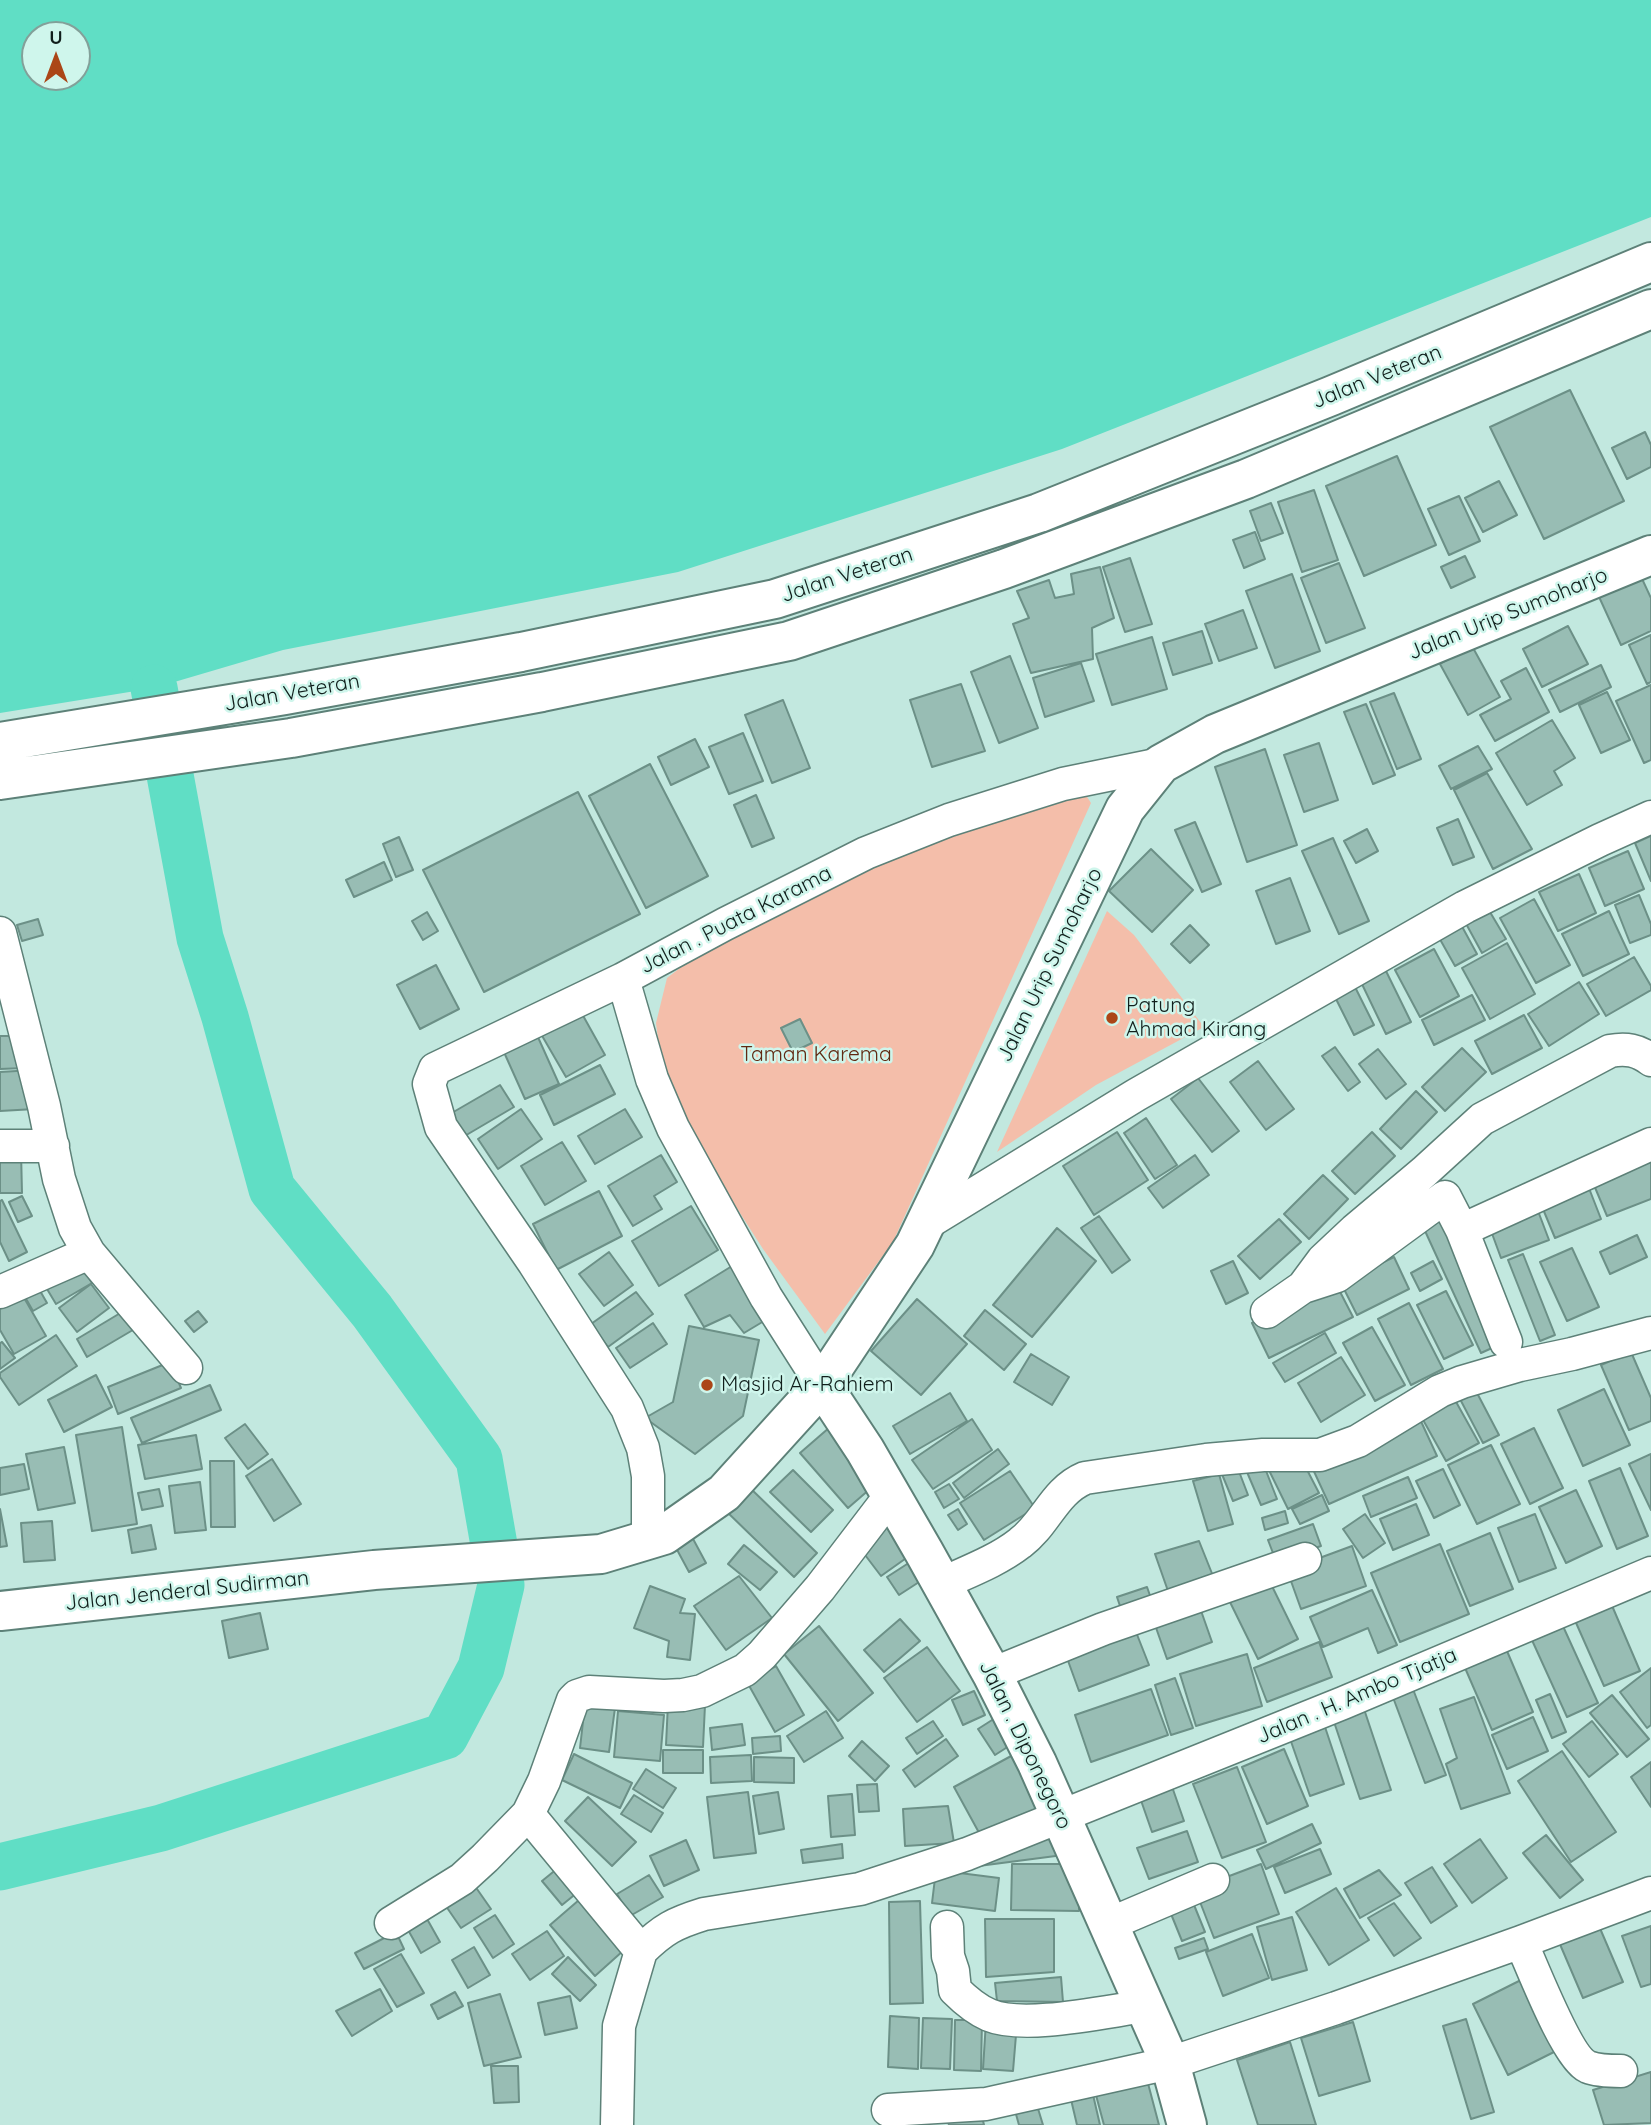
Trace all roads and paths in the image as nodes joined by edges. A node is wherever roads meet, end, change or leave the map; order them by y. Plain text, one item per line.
1 (1651, 262) edge
2 (1651, 310) edge
3 (1650, 559) edge
4 (0, 742) edge
5 (1161, 764) junction
6 (0, 780) edge
7 (1651, 817) edge
8 (0, 933) edge
9 (623, 979) junction
10 (1651, 1060) edge
11 (1651, 1144) edge
12 (0, 1146) edge
13 (53, 1146) junction
14 (1424, 1172) junction
15 (1445, 1197) junction
16 (924, 1225) junction
17 (1462, 1230) junction
18 (89, 1253) junction
19 (1303, 1287) junction
20 (0, 1292) edge
21 (1267, 1312) dead end
22 (1651, 1333) edge
23 (1506, 1342) dead end
24 (186, 1368) dead end
25 (822, 1385) junction
26 (891, 1495) junction
27 (648, 1540) junction
28 (601, 1554) joint
29 (1305, 1559) dead end
30 (1651, 1573) edge
31 (941, 1584) junction
32 (0, 1611) edge
33 (992, 1674) junction
34 (528, 1814) junction
35 (1061, 1818) junction
36 (1213, 1880) dead end
37 (1651, 1893) edge
38 (391, 1923) dead end
39 (1107, 1925) junction
40 (947, 1927) dead end
41 (1521, 1942) junction
42 (641, 1951) junction
43 (1146, 2006) junction
44 (1170, 2063) junction
45 (1621, 2071) dead end
46 (888, 2110) dead end
47 (989, 2115) edge
48 (617, 2125) edge
49 (1187, 2125) edge

1 - 4 main road, Jalan Veteran
2 - 6 main road, Jalan Veteran
3 - 5 main road, Jalan Urip Sumoharjo
5 - 9 street, Jalan . Puata Karama
5 - 16 main road, Jalan Urip Sumoharjo
7 - 16 street
8 - 13 street
9 - 25 street, Jalan . Puata Karama
9 - 27 street
10 - 14 street
11 - 17 street
12 - 13 street
13 - 18 street
14 - 15 street
14 - 19 street
15 - 17 street
15 - 19 street
16 - 25 main road, Jalan Urip Sumoharjo
17 - 23 street
18 - 20 street
18 - 24 street
19 - 21 street
22 - 31 street
25 - 26 main road, Jalan . Diponegoro
25 - 27 main road, Jalan Urip Sumoharjo
26 - 31 main road, Jalan . Diponegoro
26 - 34 street
27 - 28 main road, Jalan Urip Sumoharjo
28 - 32 main road, Jalan Jenderal Sudirman
29 - 33 street
30 - 35 street, Jalan . H. Ambo Tjatja
31 - 33 main road, Jalan . Diponegoro
33 - 35 main road, Jalan . Diponegoro
34 - 38 street
34 - 42 street
35 - 39 main road, Jalan . Diponegoro
35 - 42 street, Jalan . H. Ambo Tjatja
36 - 39 street
37 - 41 street
39 - 43 main road, Jalan . Diponegoro
40 - 43 street
41 - 44 street
41 - 45 street
42 - 48 street
43 - 44 main road, Jalan . Diponegoro
44 - 47 street
44 - 49 main road, Jalan . Diponegoro
46 - 47 street

